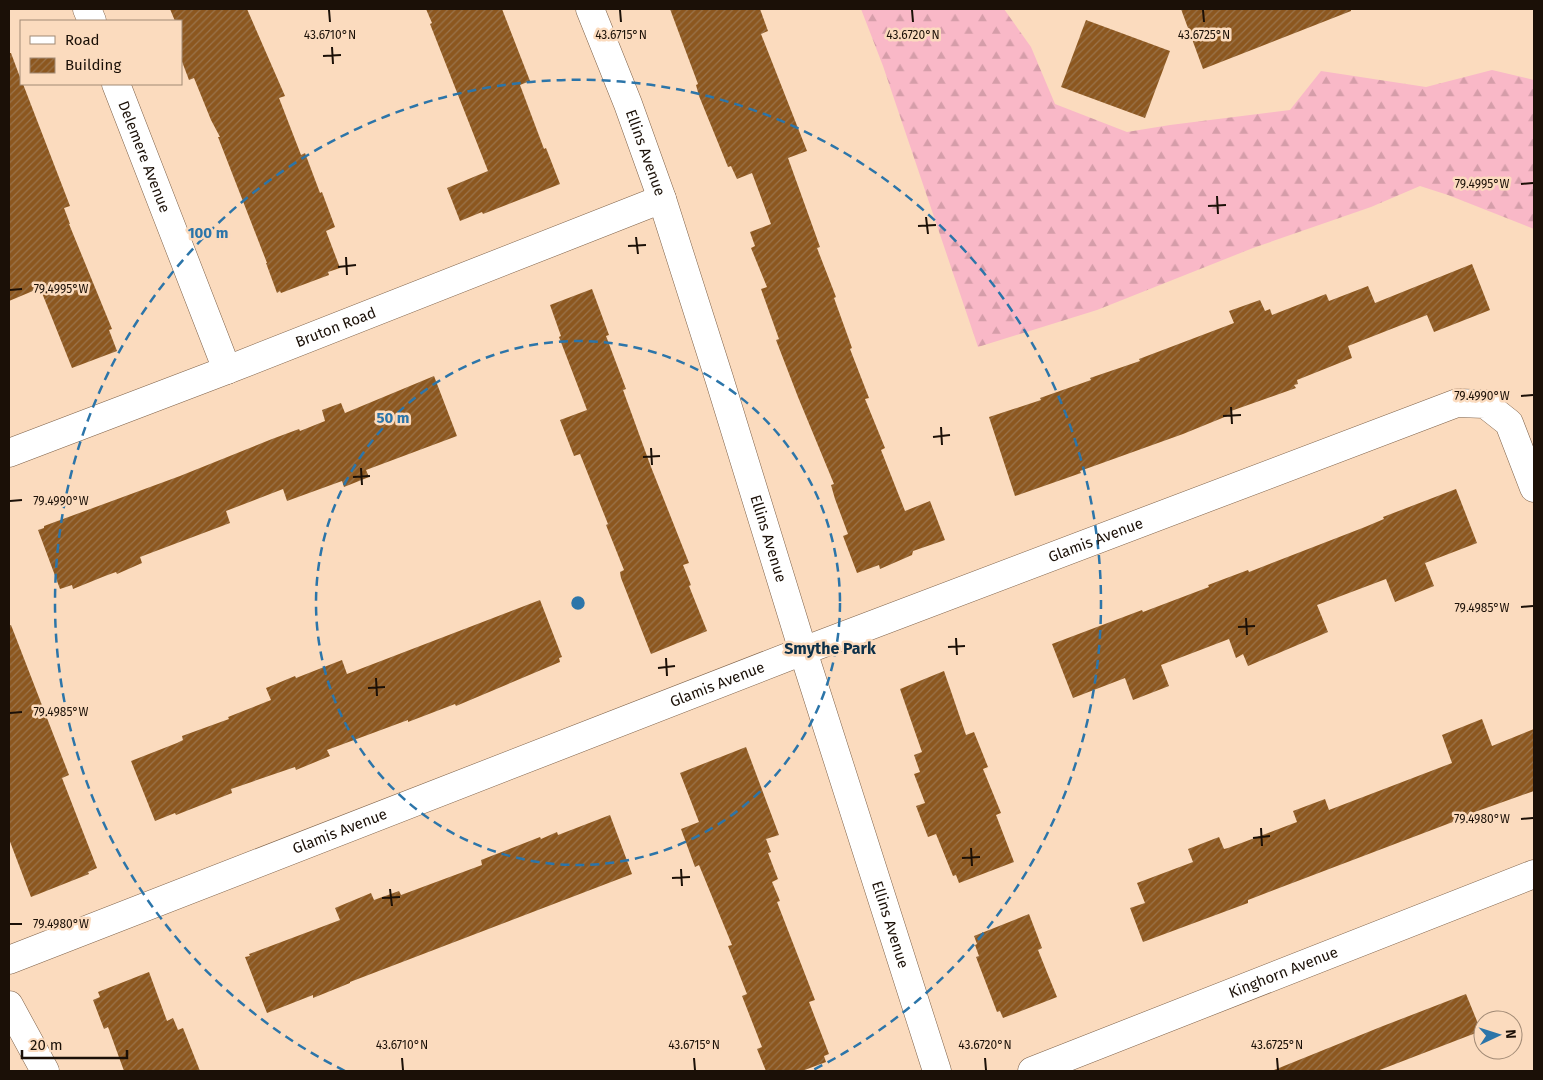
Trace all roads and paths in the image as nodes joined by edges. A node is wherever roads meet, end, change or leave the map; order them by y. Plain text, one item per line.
1 (590, 9) edge
2 (116, 85) edge
3 (662, 199) junction
4 (227, 370) junction
5 (9, 453) edge
6 (1534, 488) edge
7 (803, 651) junction
8 (1534, 874) edge
9 (9, 960) edge
10 (9, 1005) edge
11 (45, 1071) edge
12 (937, 1071) edge
13 (1032, 1071) edge

1 - 3 street, Ellins Avenue
2 - 4 street, Delemere Avenue
3 - 4 street, Bruton Road
3 - 7 street, Ellins Avenue
4 - 5 street, Bruton Road
6 - 7 street, Glamis Avenue
7 - 9 street, Glamis Avenue
7 - 12 street, Ellins Avenue
8 - 13 street, Kinghorn Avenue
10 - 11 street

